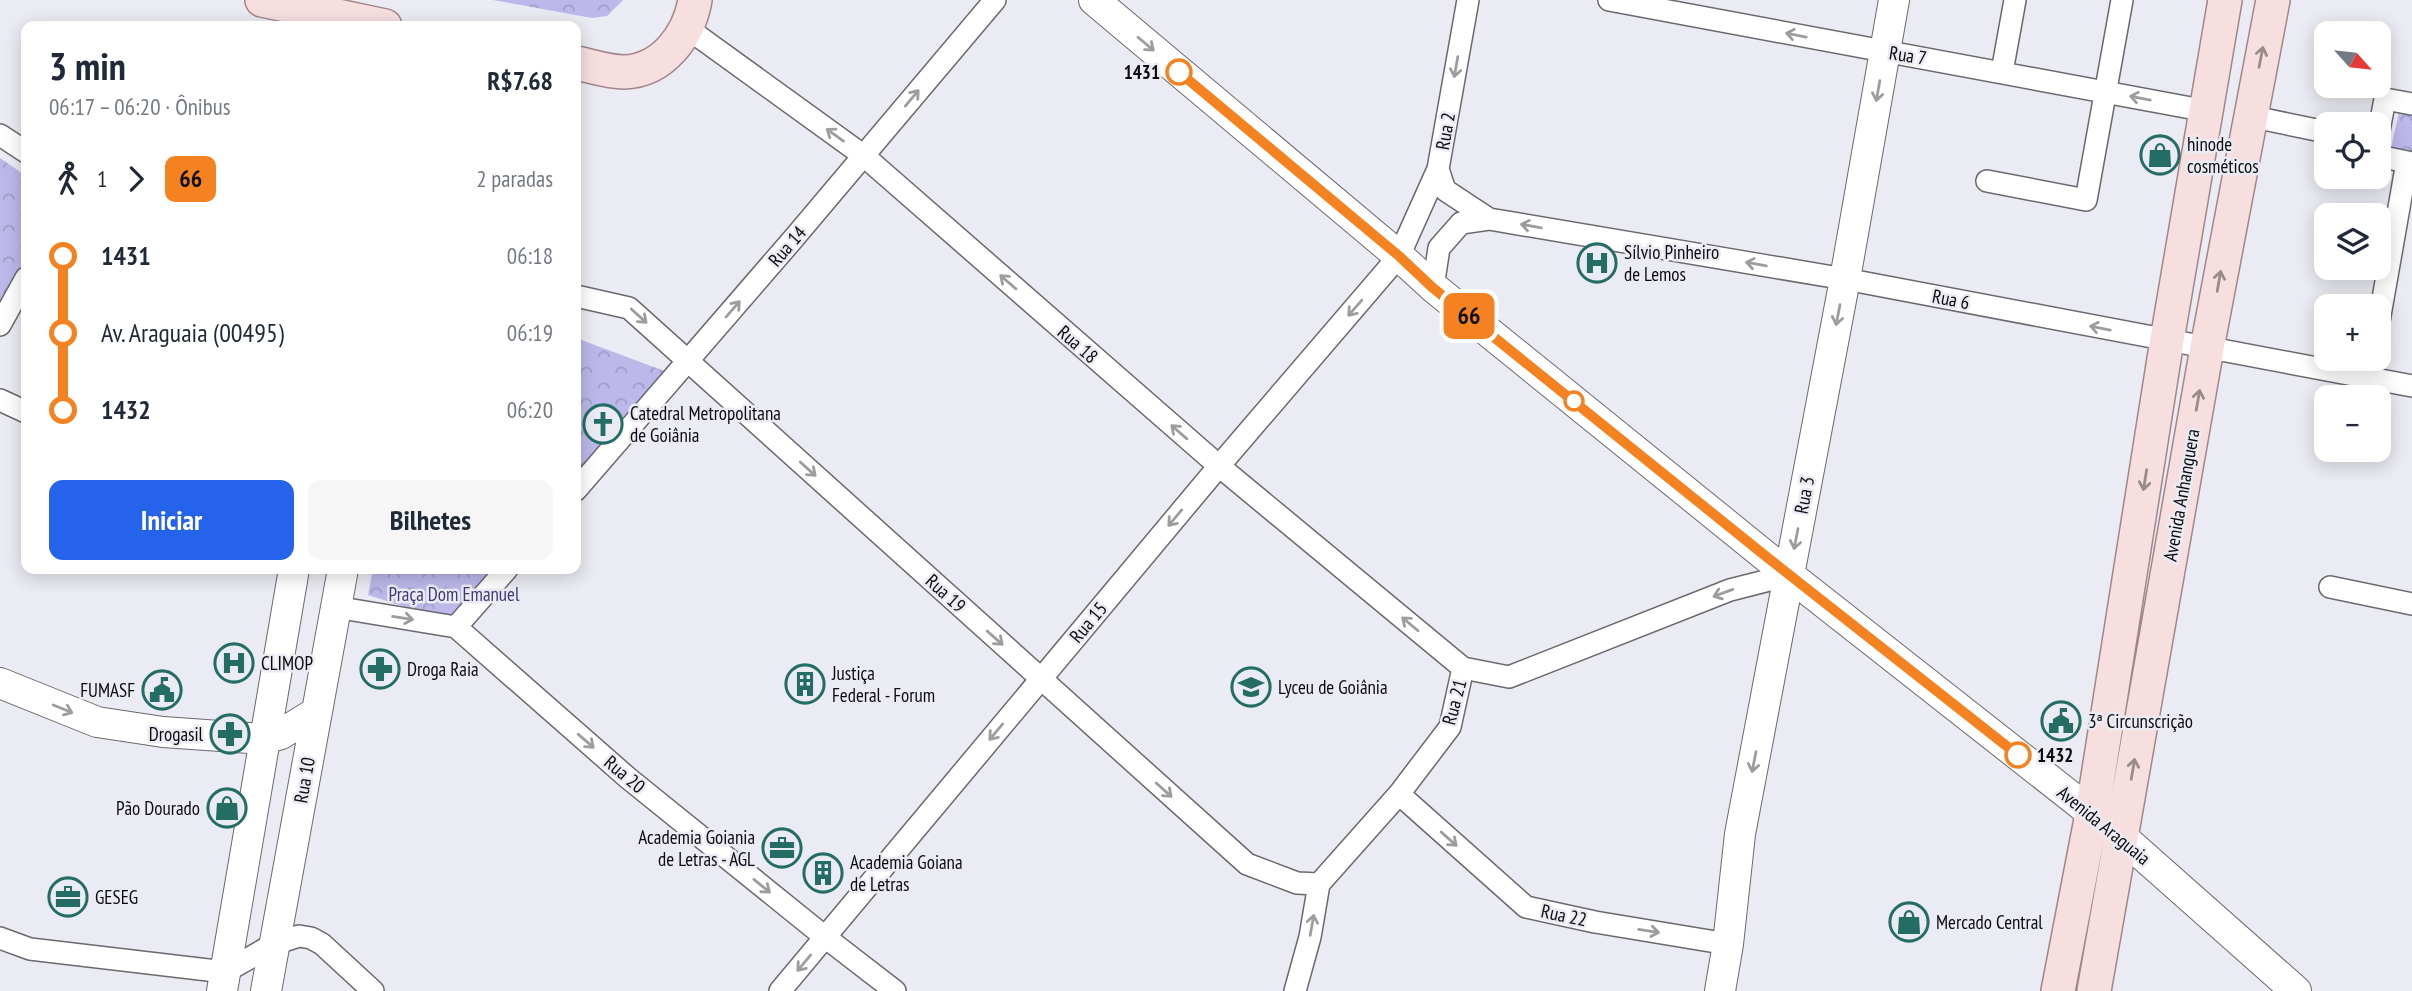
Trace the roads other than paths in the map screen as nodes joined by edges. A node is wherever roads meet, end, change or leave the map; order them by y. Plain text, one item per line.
1 (262, 0) edge
2 (995, 0) edge
3 (1094, 0) edge
4 (1468, 0) edge
5 (1609, 0) edge
6 (1894, 0) edge
7 (2014, 0) edge
8 (2122, 0) edge
9 (2225, 0) edge
10 (2273, 0) edge
11 (691, 14) edge
12 (361, 21) edge
13 (1885, 51) junction
14 (581, 64) edge
15 (2002, 72) junction
16 (2104, 91) junction
17 (2412, 104) edge
18 (2207, 111) junction
19 (2383, 112) edge
20 (2249, 116) junction
21 (2314, 130) edge
22 (0, 135) edge
23 (21, 149) edge
24 (864, 156) junction
25 (2391, 159) edge
26 (2410, 163) edge
27 (1438, 169) junction
28 (1987, 181) dead end
29 (1489, 219) junction
30 (1399, 256) junction
31 (1845, 279) junction
32 (21, 287) edge
33 (1433, 288) junction
34 (2384, 294) edge
35 (581, 297) edge
36 (0, 325) edge
37 (2167, 340) junction
38 (2207, 348) junction
39 (689, 360) junction
40 (2314, 361) edge
41 (2378, 371) edge
42 (2412, 386) edge
43 (0, 400) edge
44 (21, 410) edge
45 (1219, 466) junction
46 (581, 484) edge
47 (293, 574) edge
48 (342, 574) edge
49 (503, 574) edge
50 (1789, 575) junction
51 (2329, 587) dead end
52 (2412, 604) edge
53 (335, 607) junction
54 (456, 627) junction
55 (1463, 668) junction
56 (1040, 679) junction
57 (0, 683) edge
58 (315, 713) junction
59 (263, 739) junction
60 (1399, 794) junction
61 (2092, 814) junction
62 (2121, 836) junction
63 (1319, 884) junction
64 (825, 937) junction
65 (0, 938) edge
66 (274, 944) junction
67 (1728, 944) junction
68 (224, 982) edge
69 (266, 991) edge
70 (373, 991) edge
71 (780, 991) edge
72 (895, 991) edge
73 (1295, 991) edge
74 (1720, 991) edge
75 (2058, 991) edge
76 (2094, 991) edge
77 (2296, 991) edge

1 - 12 main road
24 -> 2 street, Rua 14
3 -> 30 main road, Avenida Araguaia
4 -> 27 street, Rua 2
13 -> 5 street, Rua 7
6 - 13 main road, Rua 3
7 - 15 street
8 - 16 street
9 - 18 main road, Avenida Anhanguera
20 -> 10 main road, Avenida Anhanguera
11 - 14 main road
24 -> 11 street, Rua 18
13 - 15 street, Rua 7
13 -> 31 main road, Rua 3
15 - 16 street, Rua 7
18 -> 16 street, Rua 7
16 - 28 street
17 - 19 street
18 - 37 main road, Avenida Anhanguera
20 - 21 street
38 -> 20 main road, Avenida Anhanguera
22 - 23 street
39 -> 24 street, Rua 14
45 -> 24 street, Rua 18
25 - 26 street
26 - 34 street
27 - 29 street, Rua 6
27 - 30 street, Rua 2
31 -> 29 street, Rua 6
29 - 33 street, Rua 6
30 - 33 main road, Avenida Araguaia
30 -> 45 street, Rua 15
37 -> 31 street, Rua 6
31 -> 50 main road, Rua 3
32 - 36 street
33 - 50 main road, Avenida Araguaia
35 -> 39 street, Rua 19
37 - 38 street, Rua 6
37 -> 61 main road, Avenida Anhanguera
38 - 40 street, Rua 6
62 -> 38 main road, Avenida Anhanguera
39 - 46 street, Rua 14
39 -> 56 street, Rua 19
41 - 42 street, Rua 6
43 - 44 street
55 -> 45 street, Rua 18
45 -> 56 street, Rua 15
47 - 59 main road
48 - 53 main road, Rua 10
49 - 54 street
50 -> 55 street, Rua 21
50 - 61 main road, Avenida Araguaia
50 -> 67 main road, Rua 3
51 - 52 street
53 -> 54 street
53 - 58 main road, Rua 10
54 -> 64 street, Rua 20
55 - 60 street, Rua 21
56 -> 63 street, Rua 19
56 -> 64 street, Rua 15
57 -> 59 main road
58 - 59 main road
58 - 66 main road, Rua 10
59 - 68 main road
60 - 63 street, Rua 21
60 -> 67 street, Rua 22
61 - 62 main road, Avenida Araguaia
61 - 75 main road, Avenida Anhanguera
62 - 76 main road, Avenida Anhanguera
62 - 77 main road, Avenida Araguaia
73 -> 63 street
64 -> 71 street, Rua 15
64 - 72 street, Rua 20
65 - 68 street
66 - 68 street
66 - 69 main road, Rua 10
66 - 70 street
67 - 74 main road, Rua 3

